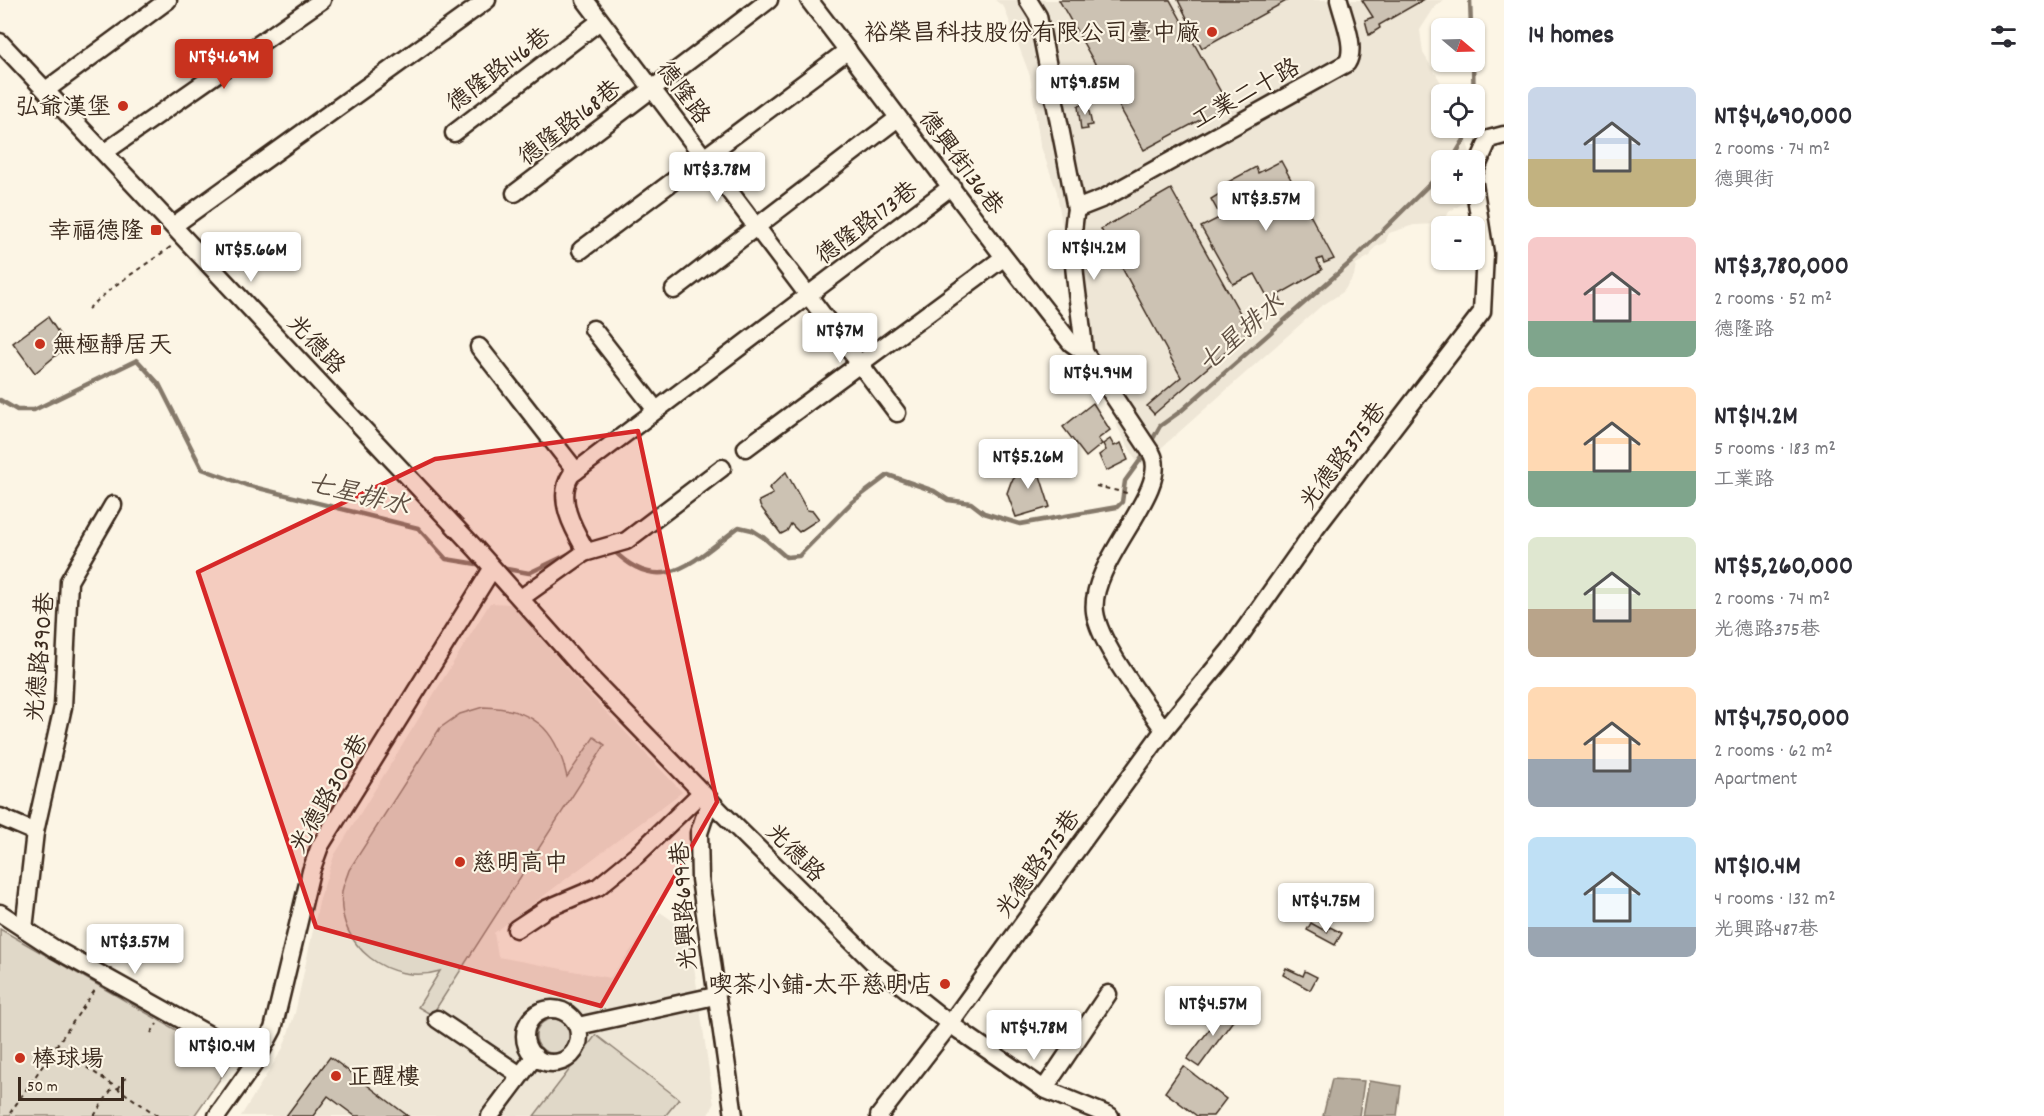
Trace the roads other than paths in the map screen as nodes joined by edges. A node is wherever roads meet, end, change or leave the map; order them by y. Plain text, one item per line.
1 (168, 0) edge
2 (322, 0) edge
3 (487, 0) edge
4 (585, 0) edge
5 (770, 0) edge
6 (809, 0) edge
7 (1028, 0) edge
8 (1339, 0) edge
9 (600, 21) junction
10 (0, 42) edge
11 (848, 50) junction
12 (651, 89) junction
13 (46, 90) junction
14 (898, 118) junction
15 (454, 133) dead end
16 (1504, 135) edge
17 (1484, 150) edge
18 (105, 152) junction
19 (704, 159) junction
20 (952, 186) junction
21 (516, 193) dead end
22 (1477, 204) edge
23 (1076, 209) junction
24 (757, 227) junction
25 (178, 232) junction
26 (581, 250) dead end
27 (1003, 258) junction
28 (674, 290) dead end
29 (809, 295) junction
30 (593, 329) dead end
31 (479, 347) dead end
32 (1084, 352) junction
33 (861, 362) junction
34 (656, 410) junction
35 (897, 413) dead end
36 (746, 448) dead end
37 (722, 468) dead end
38 (576, 471) junction
39 (113, 505) dead end
40 (581, 544) junction
41 (492, 568) junction
42 (521, 598) junction
43 (1164, 730) junction
44 (706, 796) junction
45 (0, 817) edge
46 (35, 832) junction
47 (0, 913) edge
48 (24, 929) junction
49 (516, 929) dead end
50 (1108, 994) dead end
51 (715, 996) junction
52 (437, 1019) dead end
53 (950, 1024) junction
54 (578, 1026) junction
55 (535, 1056) junction
56 (256, 1061) junction
57 (520, 1076) junction
58 (1044, 1089) junction
59 (217, 1116) edge
60 (490, 1116) edge
61 (734, 1116) edge
62 (879, 1116) edge
63 (1110, 1116) edge

1 - 13 street
2 - 18 street
3 - 25 street
4 - 9 street, 德隆路
5 - 12 street, 德隆路168巷
6 - 11 street, 德興街136巷
7 - 23 street
8 - 23 street, 工業二十路
9 - 12 street, 德隆路
9 - 15 street, 德隆路146巷
10 - 13 street, 光德路
11 - 14 street, 德興街136巷
11 - 19 street
12 - 19 street, 德隆路
12 - 21 street, 德隆路168巷
13 - 18 street, 光德路
14 - 20 street, 德興街136巷
14 - 24 street
16 - 17 street
18 - 25 street, 光德路
19 - 24 street, 德隆路
19 - 26 street
20 - 27 street, 德興街136巷
20 - 29 street, 德隆路173巷
22 - 43 street, 光德路375巷
23 - 32 street
24 - 28 street
24 - 29 street, 德隆路
25 - 41 street, 光德路
27 - 32 street, 德興街136巷
27 - 33 street
29 - 33 street, 德隆路
29 - 34 street, 德隆路173巷
30 - 34 street
31 - 38 street
32 - 43 street, 德興街136巷
33 - 35 street, 德隆路
33 - 36 street
34 - 38 street, 德隆路173巷
37 - 40 street
38 - 40 street
39 - 46 street, 光德路390巷
40 - 42 street
41 - 42 street, 光德路
41 - 56 street, 光德路300巷
42 - 44 street, 光德路
43 - 53 street, 光德路375巷
44 - 49 street
44 - 51 street, 光興路699巷
44 - 53 street, 光德路
45 - 46 street
46 - 48 street, 光德路390巷
47 - 48 street
48 - 56 street
50 - 58 street
51 - 54 street
51 - 61 street, 光興路699巷
52 - 57 street
53 - 58 street, 光德路
53 - 62 street, 光德路375巷
54 - 55 street
54 - 55 street
55 - 57 street
56 - 59 street, 光德路300巷
57 - 60 street
58 - 63 street, 光德路

